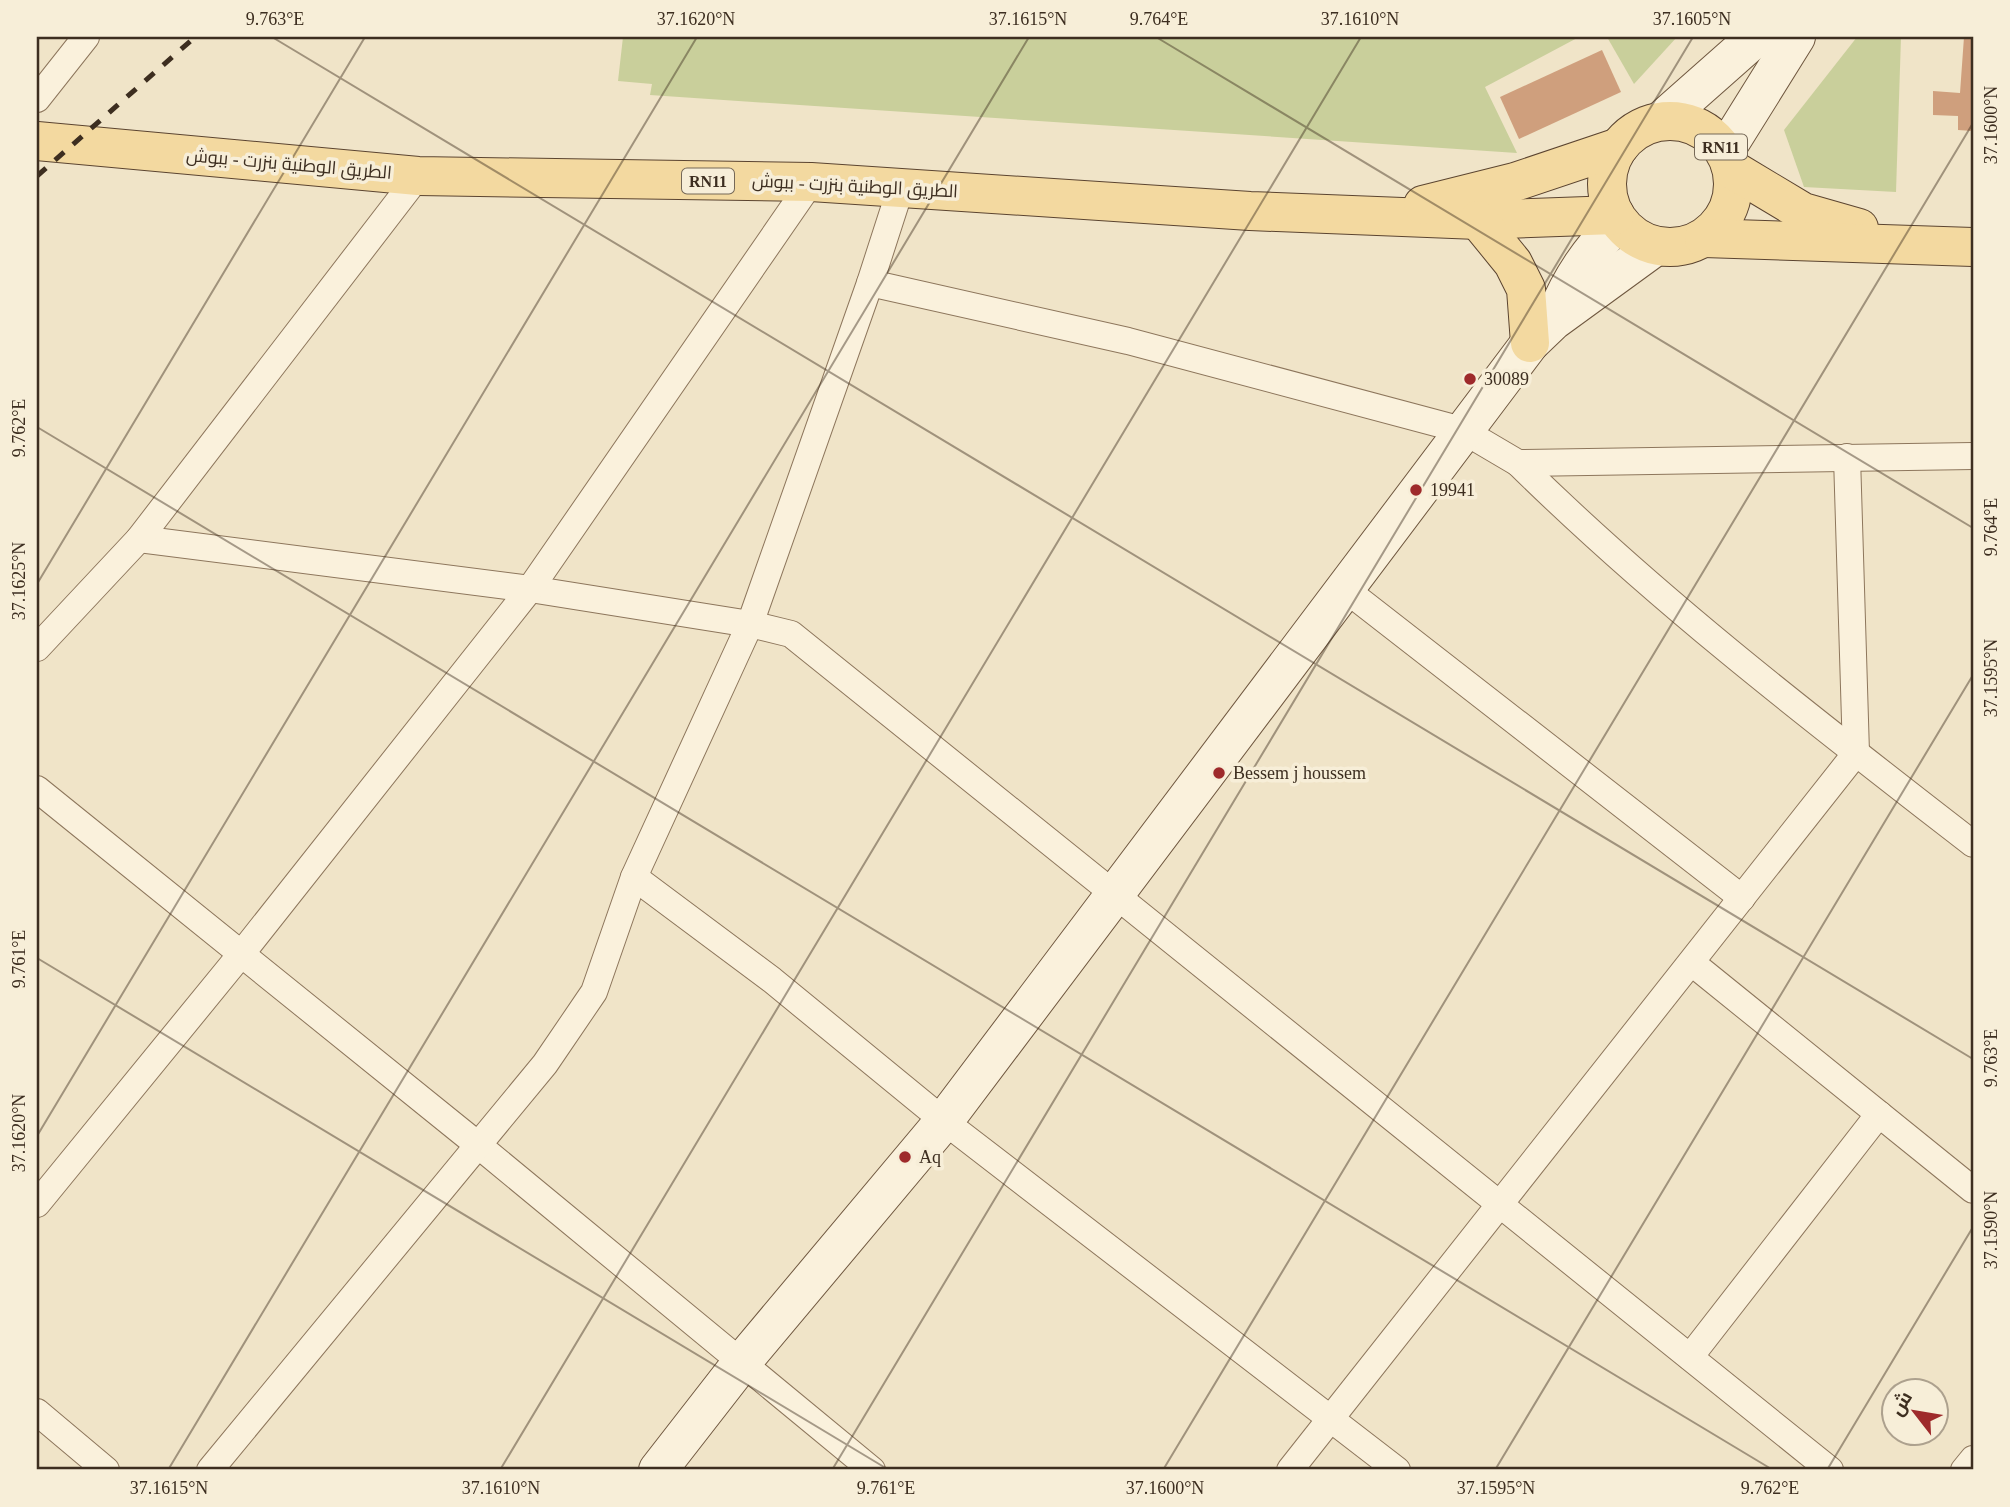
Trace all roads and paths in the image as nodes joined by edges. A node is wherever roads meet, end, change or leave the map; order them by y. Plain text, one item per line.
1 (86, 37) edge
2 (1756, 37) edge
3 (1796, 37) edge
4 (37, 99) edge
5 (1661, 121) junction
6 (37, 141) edge
7 (1619, 147) junction
8 (1728, 160) junction
9 (418, 176) junction
10 (811, 183) junction
11 (901, 187) junction
12 (1380, 216) junction
13 (1616, 218) junction
14 (1478, 220) junction
15 (1704, 238) junction
16 (1916, 243) junction
17 (1656, 246) junction
18 (1973, 247) edge
19 (870, 283) junction
20 (1542, 332) junction
21 (1462, 430) junction
22 (1973, 456) edge
23 (1847, 457) junction
24 (1518, 463) junction
25 (139, 539) junction
26 (530, 589) junction
27 (1345, 589) junction
28 (750, 624) junction
29 (37, 648) edge
30 (1856, 753) junction
31 (37, 789) edge
32 (1973, 844) edge
33 (634, 877) junction
34 (1115, 896) junction
35 (1742, 898) junction
36 (242, 953) junction
37 (1692, 963) junction
38 (1879, 1114) junction
39 (944, 1121) junction
40 (478, 1145) junction
41 (1973, 1190) edge
42 (1500, 1203) junction
43 (37, 1204) edge
44 (1690, 1357) junction
45 (742, 1362) junction
46 (37, 1412) edge
47 (1330, 1416) junction
48 (1973, 1460) edge
49 (106, 1470) edge
50 (210, 1470) edge
51 (657, 1470) edge
52 (872, 1470) edge
53 (1290, 1470) edge
54 (1397, 1470) edge
55 (1830, 1470) edge
56 (1964, 1470) edge

1 - 4 street
2 - 5 street
3 - 8 street
5 - 7 main road, RN11
5 - 8 main road, RN11
6 - 9 main road, الطريق الوطنية بنزرت - ببوش / RN11
7 - 12 main road, الطريق الوطنية بنزرت - ببوش / RN11
7 - 13 main road
8 - 15 main road, RN11
8 - 16 main road, RN11
9 - 10 main road, الطريق الوطنية بنزرت - ببوش / RN11
9 - 25 street
10 - 11 main road, الطريق الوطنية بنزرت - ببوش / RN11
10 - 26 street
11 - 12 main road, الطريق الوطنية بنزرت - ببوش / RN11
11 - 19 street
12 - 14 main road, الطريق الوطنية بنزرت - ببوش / RN11
13 - 14 main road, الطريق الوطنية بنزرت - ببوش / RN11
13 - 17 main road
13 - 20 street
14 - 20 main road
15 - 16 main road, RN11
15 - 17 main road, RN11
16 - 18 main road, RN11
17 - 20 street
19 - 21 street
19 - 28 street
20 - 21 street
21 - 24 street
21 - 27 street
22 - 23 street
23 - 24 street
23 - 30 street
24 - 30 street
25 - 26 street
25 - 29 street
26 - 28 street
26 - 36 street
27 - 34 street
27 - 35 street
28 - 33 street
28 - 34 street
30 - 32 street
30 - 35 street
31 - 36 street
33 - 39 street
33 - 40 street
34 - 39 street
34 - 42 street
35 - 37 street
36 - 40 street
36 - 43 street
37 - 38 street
37 - 42 street
38 - 41 street
38 - 44 street
39 - 45 street
39 - 47 street
40 - 45 street
40 - 50 street
42 - 44 street
42 - 47 street
44 - 55 street
45 - 51 street
45 - 52 street
46 - 49 street
47 - 53 street
47 - 54 street
48 - 56 street

